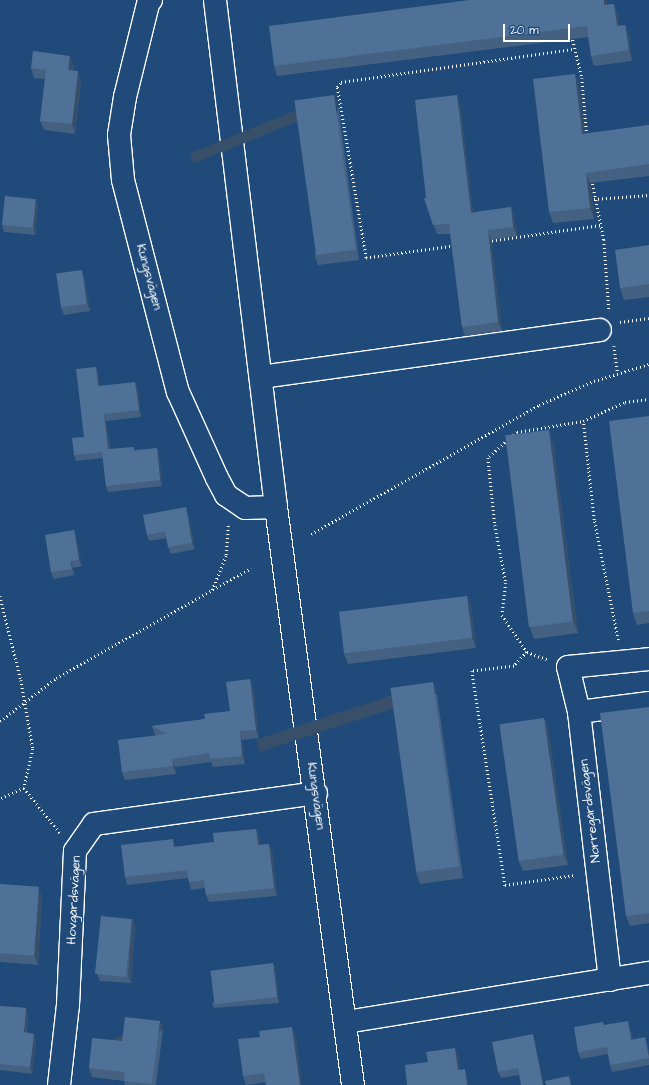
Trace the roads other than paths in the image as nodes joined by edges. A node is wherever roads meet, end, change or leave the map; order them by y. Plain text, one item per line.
1 (151, 0) edge
2 (215, 0) edge
3 (605, 327) road end
4 (261, 377) junction
5 (276, 507) junction
6 (649, 659) edge
7 (649, 703) edge
8 (579, 712) junction
9 (316, 793) junction
10 (649, 973) edge
11 (610, 980) junction
12 (346, 1022) junction
13 (59, 1085) edge
14 (353, 1085) edge

1 - 5 street, Kungsvägen
2 - 4 street, Kungsvägen
3 - 4 street
4 - 5 street, Kungsvägen
5 - 9 street, Kungsvägen
6 - 8 street, Norregårdsvägen
7 - 8 street
8 - 11 street, Norregårdsvägen
9 - 12 street, Kungsvägen
9 - 13 street, Hovgårdsvägen
10 - 11 street
11 - 12 street
12 - 14 street, Kungsvägen

